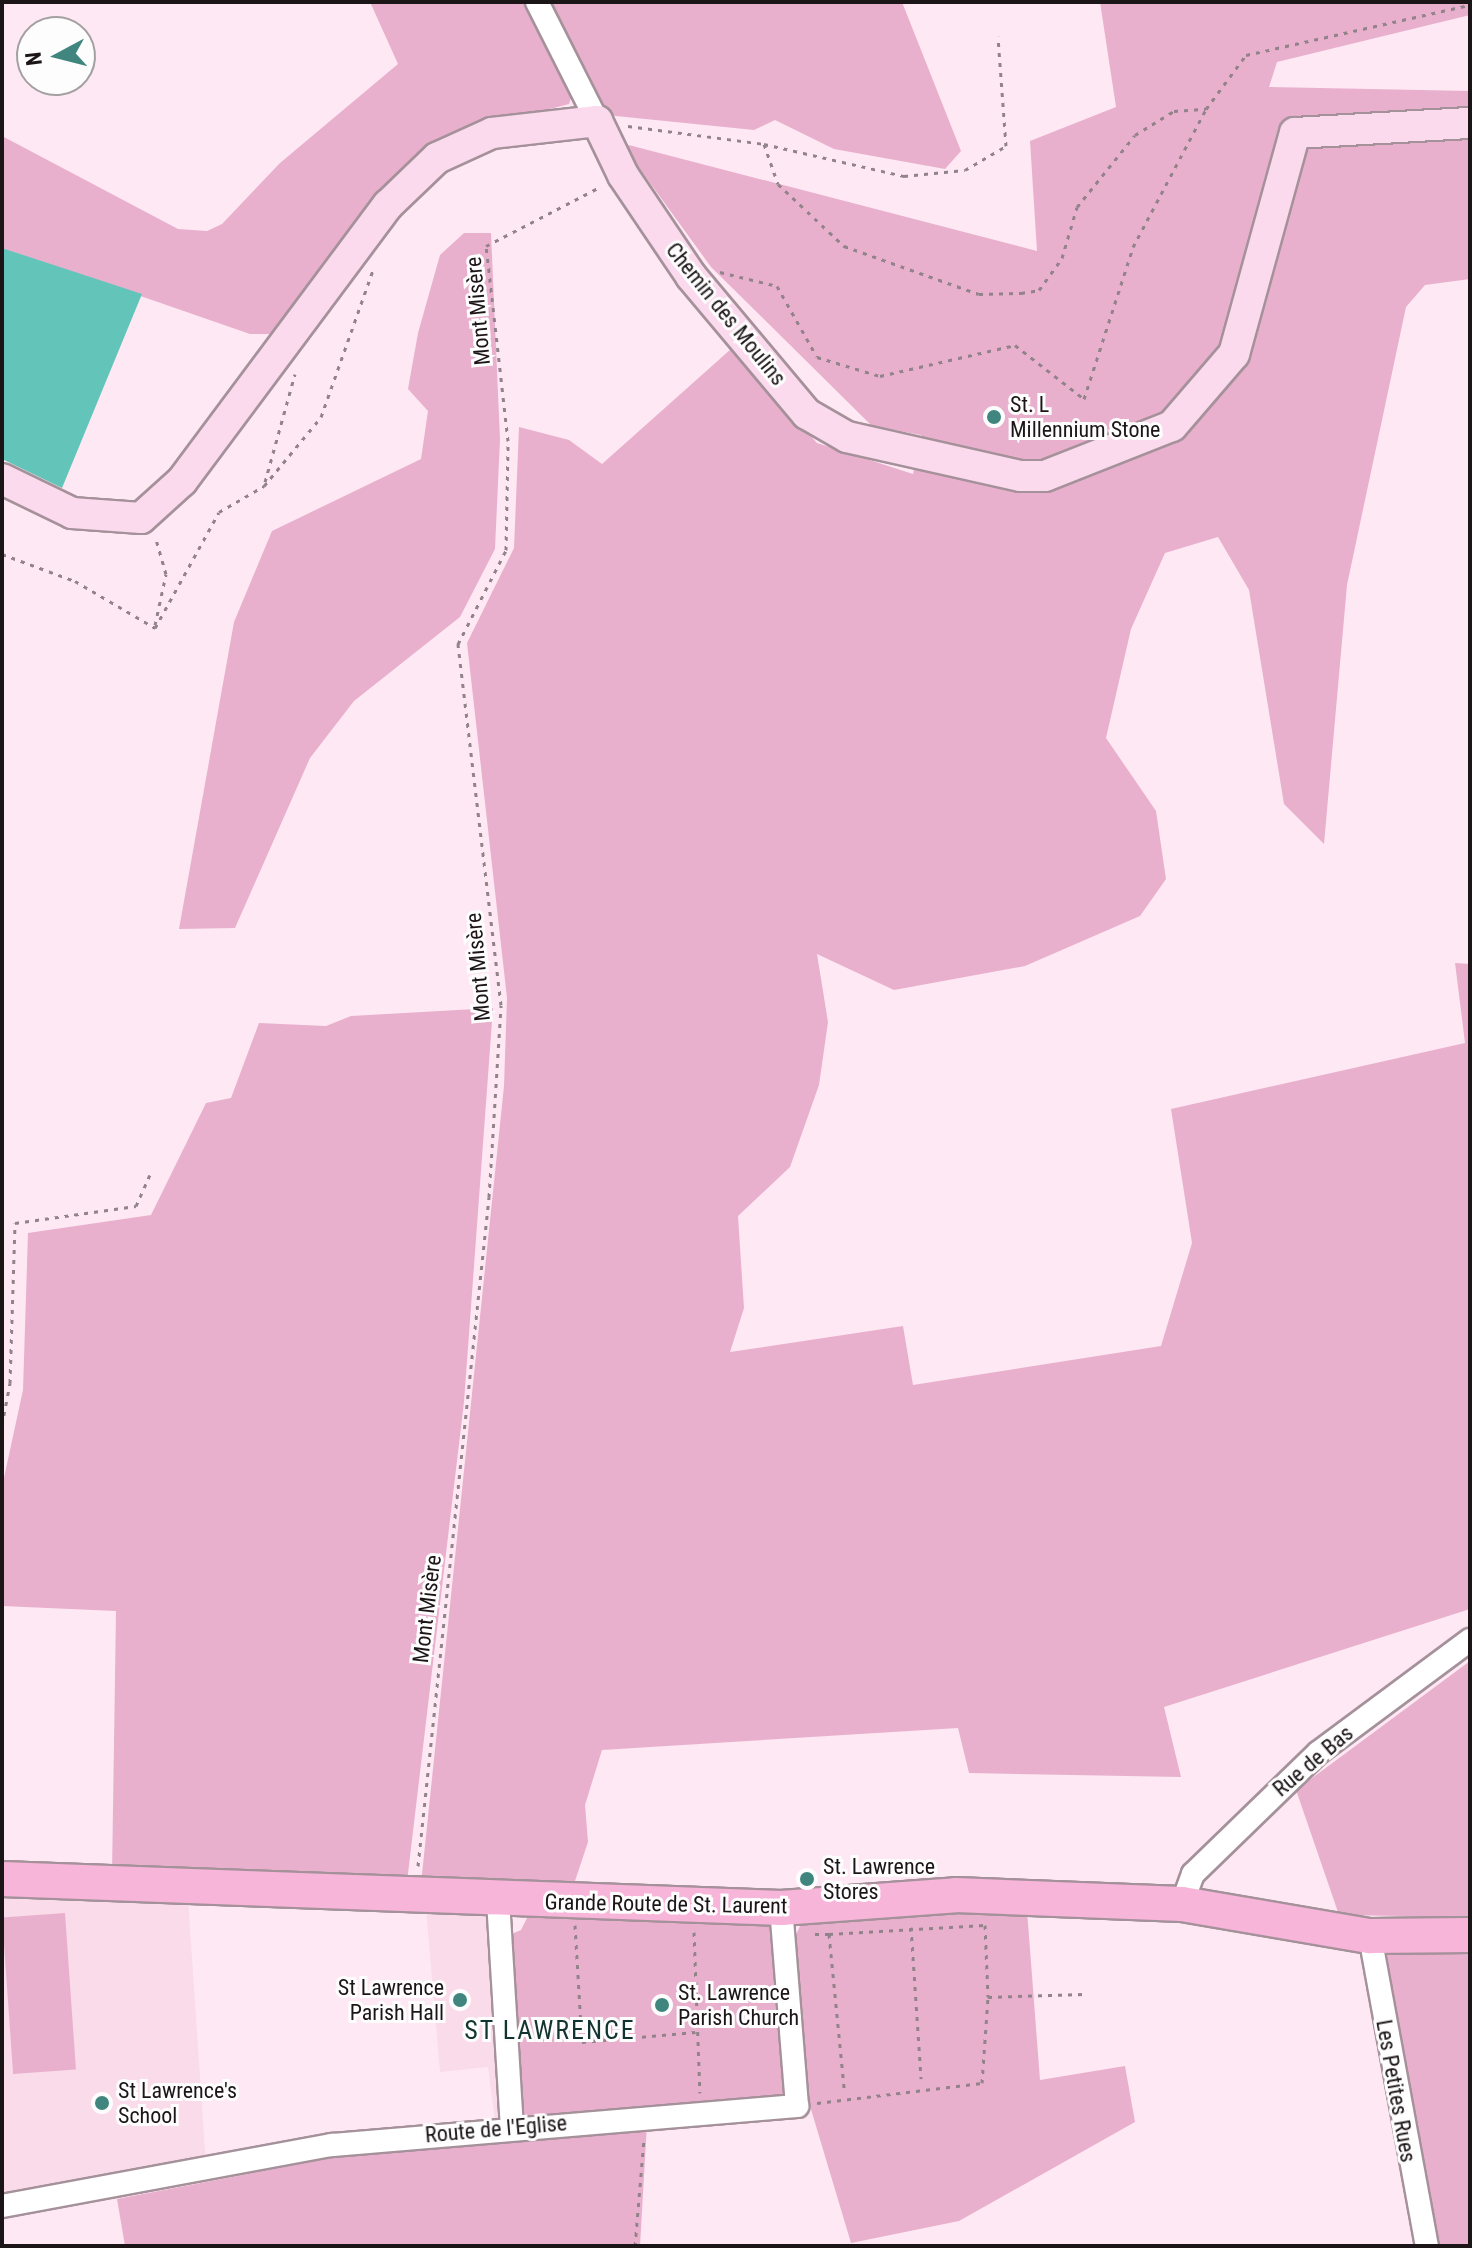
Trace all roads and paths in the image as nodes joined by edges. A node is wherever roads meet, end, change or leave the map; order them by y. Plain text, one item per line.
1 (537, 2) edge
2 (1470, 5) edge
3 (998, 36) dead end
4 (1206, 109) junction
5 (597, 121) junction
6 (1470, 123) edge
7 (764, 144) junction
8 (623, 175) junction
9 (376, 259) dead end
10 (680, 260) junction
11 (295, 365) dead end
12 (2, 479) edge
13 (264, 486) junction
14 (148, 512) junction
15 (2, 554) edge
16 (155, 628) junction
17 (150, 1175) dead end
18 (2, 1425) edge
19 (1470, 1640) edge
20 (2, 1879) edge
21 (415, 1898) junction
22 (498, 1900) junction
23 (1182, 1904) junction
24 (693, 1918) dead end
25 (782, 1919) junction
26 (575, 1920) dead end
27 (943, 1925) dead end
28 (985, 1925) dead end
29 (911, 1927) junction
30 (829, 1934) junction
31 (1470, 1935) edge
32 (1370, 1936) junction
33 (1085, 1994) dead end
34 (988, 1997) junction
35 (696, 2032) junction
36 (921, 2079) dead end
37 (844, 2088) dead end
38 (797, 2106) junction
39 (701, 2112) junction
40 (649, 2116) junction
41 (512, 2126) junction
42 (2, 2206) edge
43 (635, 2246) edge
44 (1427, 2246) edge

1 - 5 street
2 - 4 path
3 - 7 path
4 - 7 path
4 - 10 path
5 - 7 path
5 - 8 street, Chemin des Moulins
5 - 14 street
6 - 10 street, Chemin des Moulins
8 - 10 street, Chemin des Moulins
8 - 21 path, Mont Misère
9 - 13 path
11 - 13 path
12 - 14 street
13 - 16 path
14 - 16 path
15 - 16 path
17 - 18 path
19 - 23 street, Rue de Bas
20 - 21 main road, Grande Route de St. Laurent
21 - 22 main road, Grande Route de St. Laurent
22 - 25 main road, Grande Route de St. Laurent
22 - 41 street
23 - 25 main road, Grande Route de St. Laurent
23 - 32 main road, Grande Route de St. Laurent
24 - 35 path
25 - 30 path
25 - 38 street
26 - 35 path
27 - 29 path
28 - 34 path
29 - 30 path
29 - 36 path
30 - 37 path
31 - 32 main road, Grande Route de St. Laurent
32 - 44 street, Les Petites Rues
33 - 34 path
34 - 38 path
35 - 39 path
38 - 39 street, Route de l'Eglise
39 - 40 street, Route de l'Eglise
40 - 41 street, Route de l'Eglise
40 - 43 path
41 - 42 street, Route de l'Eglise

